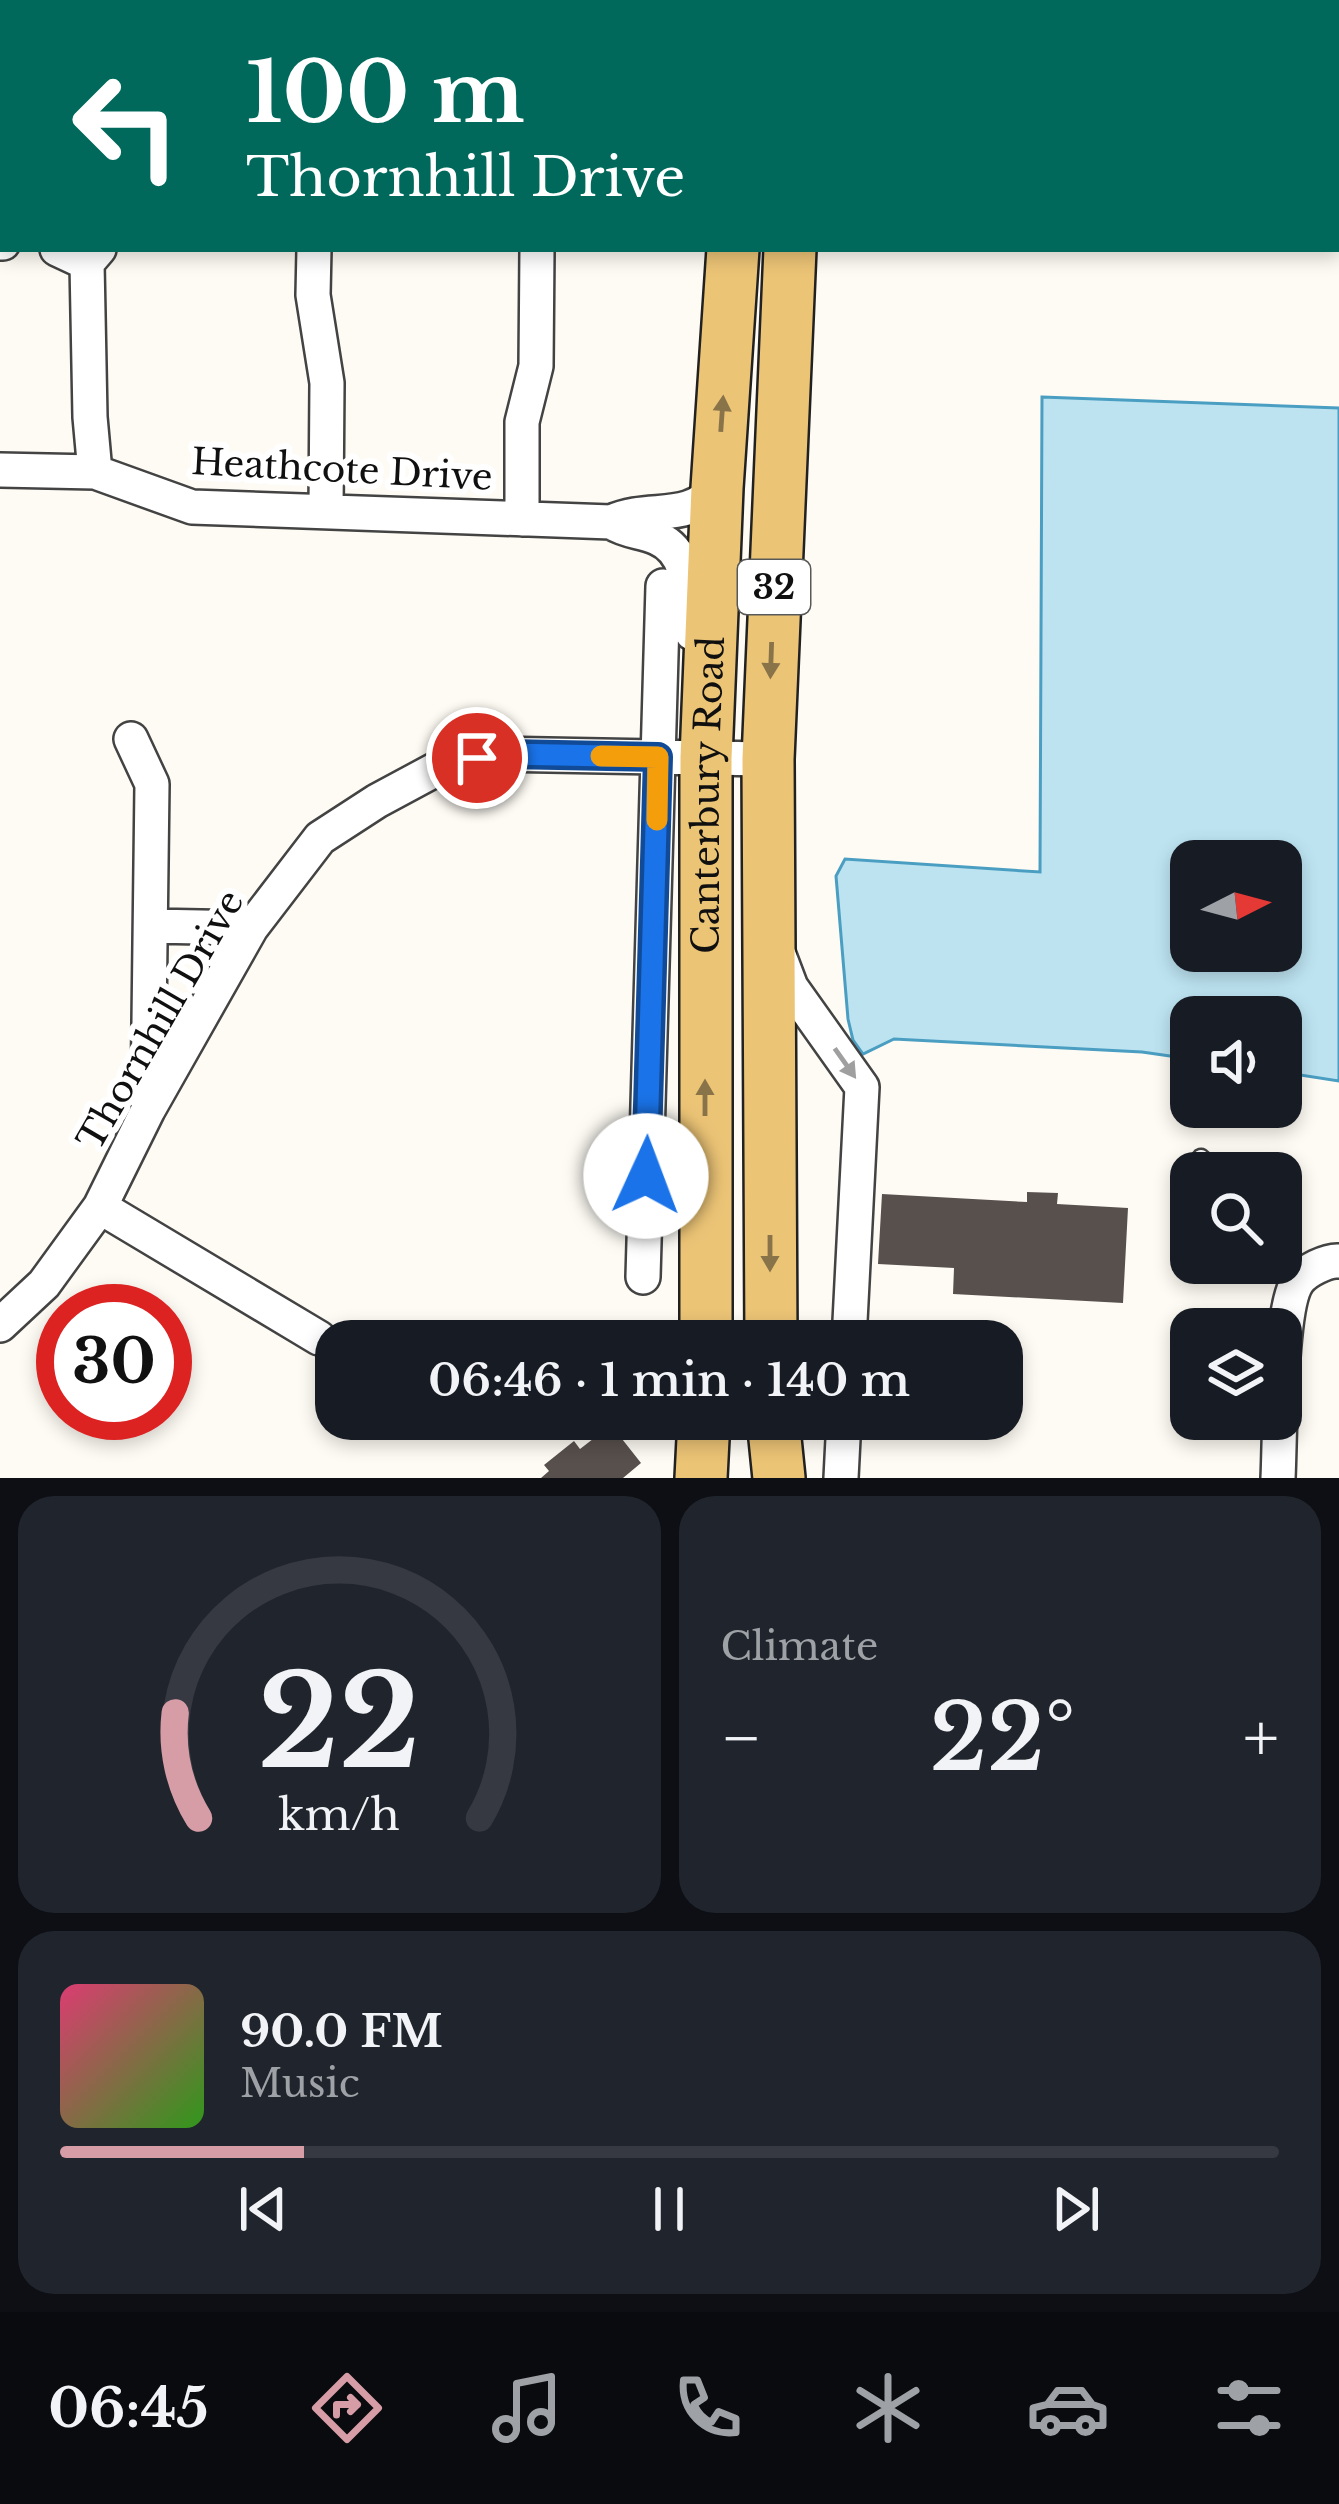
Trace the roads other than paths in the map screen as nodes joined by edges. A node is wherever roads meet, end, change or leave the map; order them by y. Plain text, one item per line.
1 (314, 252) edge
2 (537, 252) edge
3 (733, 252) edge
4 (790, 252) edge
5 (81, 254) edge
6 (0, 470) edge
7 (95, 472) junction
8 (717, 488) junction
9 (326, 510) junction
10 (522, 519) junction
11 (611, 522) junction
12 (663, 586) dead end
13 (131, 739) dead end
14 (691, 742) junction
15 (768, 759) junction
16 (151, 926) junction
17 (768, 926) junction
18 (251, 928) junction
19 (148, 1110) junction
20 (100, 1208) junction
21 (1339, 1261) edge
22 (1302, 1268) edge
23 (643, 1277) dead end
24 (1288, 1284) edge
25 (705, 1320) edge
26 (771, 1320) edge
27 (850, 1320) edge
28 (0, 1325) edge
29 (315, 1336) edge
30 (703, 1440) edge
31 (775, 1440) edge
32 (843, 1440) edge
33 (701, 1478) edge
34 (779, 1478) edge
35 (841, 1478) edge
36 (1278, 1478) edge

1 - 9 street
2 - 10 street
8 -> 3 main road, Canterbury Road / 32
4 -> 15 main road, Canterbury Road / 32
5 - 7 street
6 - 7 street, Heathcote Drive
7 - 9 street, Heathcote Drive
8 - 11 street, Heathcote Drive
8 - 14 main road, Canterbury Road / 32
9 - 10 street, Heathcote Drive
10 - 11 street, Heathcote Drive
11 - 14 street, Heathcote Drive
12 - 14 street, Canterbury Road
13 - 16 street
14 - 15 street, Thornhill Drive
14 - 18 street, Thornhill Drive
14 - 23 street, Canterbury Road
25 -> 14 main road, Canterbury Road / 32
15 - 17 main road, Canterbury Road / 32
16 - 18 street
16 - 19 street
17 -> 26 main road, Canterbury Road / 32
17 -> 27 street, Canterbury Road
18 - 19 street, Thornhill Drive
19 - 20 street, Thornhill Drive
20 - 28 street, Thornhill Drive
20 - 29 street
21 - 22 street
24 - 36 street
30 - 33 main road
31 - 34 main road
32 - 35 street

